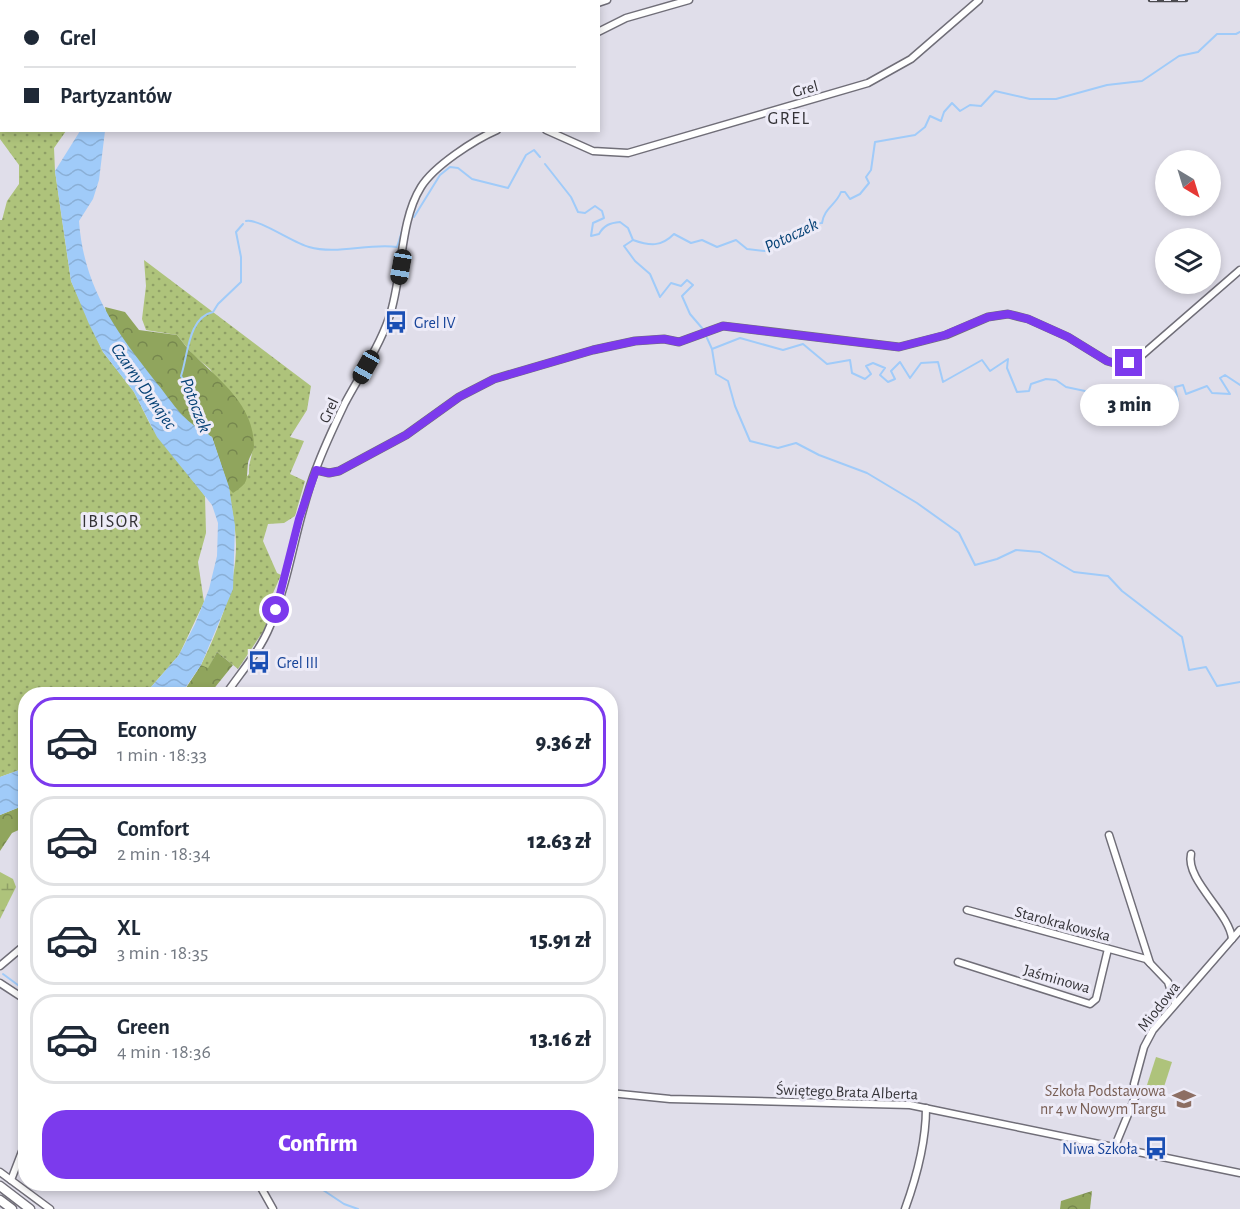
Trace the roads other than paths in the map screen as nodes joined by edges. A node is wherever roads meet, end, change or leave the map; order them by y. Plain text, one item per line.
1 (689, 0) edge
2 (979, 0) edge
3 (600, 31) edge
4 (493, 132) edge
5 (550, 132) edge
6 (1240, 270) edge
7 (316, 470) junction
8 (231, 687) edge
9 (1109, 835) dead end
10 (1191, 854) dead end
11 (967, 910) dead end
12 (1240, 930) edge
13 (1232, 939) junction
14 (1108, 949) junction
15 (18, 951) edge
16 (958, 962) dead end
17 (1150, 963) junction
18 (0, 966) edge
19 (0, 983) edge
20 (18, 994) edge
21 (1175, 1004) junction
22 (618, 1094) edge
23 (926, 1107) junction
24 (1116, 1146) junction
25 (18, 1162) edge
26 (0, 1172) edge
27 (1240, 1173) edge
28 (11, 1180) junction
29 (18, 1185) edge
30 (0, 1186) edge
31 (26, 1191) edge
32 (263, 1191) edge
33 (0, 1200) edge
34 (12, 1209) edge
35 (30, 1209) edge
36 (50, 1209) edge
37 (273, 1209) edge
38 (905, 1209) edge

1 - 3 street
2 - 5 street, Grel
4 - 7 street, Grel
6 - 7 street
7 - 8 street, Grel
9 - 17 street, Starokrakowska
10 - 13 street
11 - 14 street, Starokrakowska
12 - 13 street, Miodowa
13 - 21 street, Miodowa
14 - 16 street, Jaśminowa
14 - 17 street, Starokrakowska
15 - 18 street
17 - 21 street, Starokrakowska
19 - 20 street
21 - 24 street, Miodowa
22 - 23 street, Świętego Brata Alberta
23 - 24 street, Świętego Brata Alberta
23 - 38 street
24 - 27 street, Świętego Brata Alberta
25 - 28 street
26 - 28 street
28 - 29 street
30 - 35 main road
31 - 36 street
32 - 37 street
33 - 34 main road

